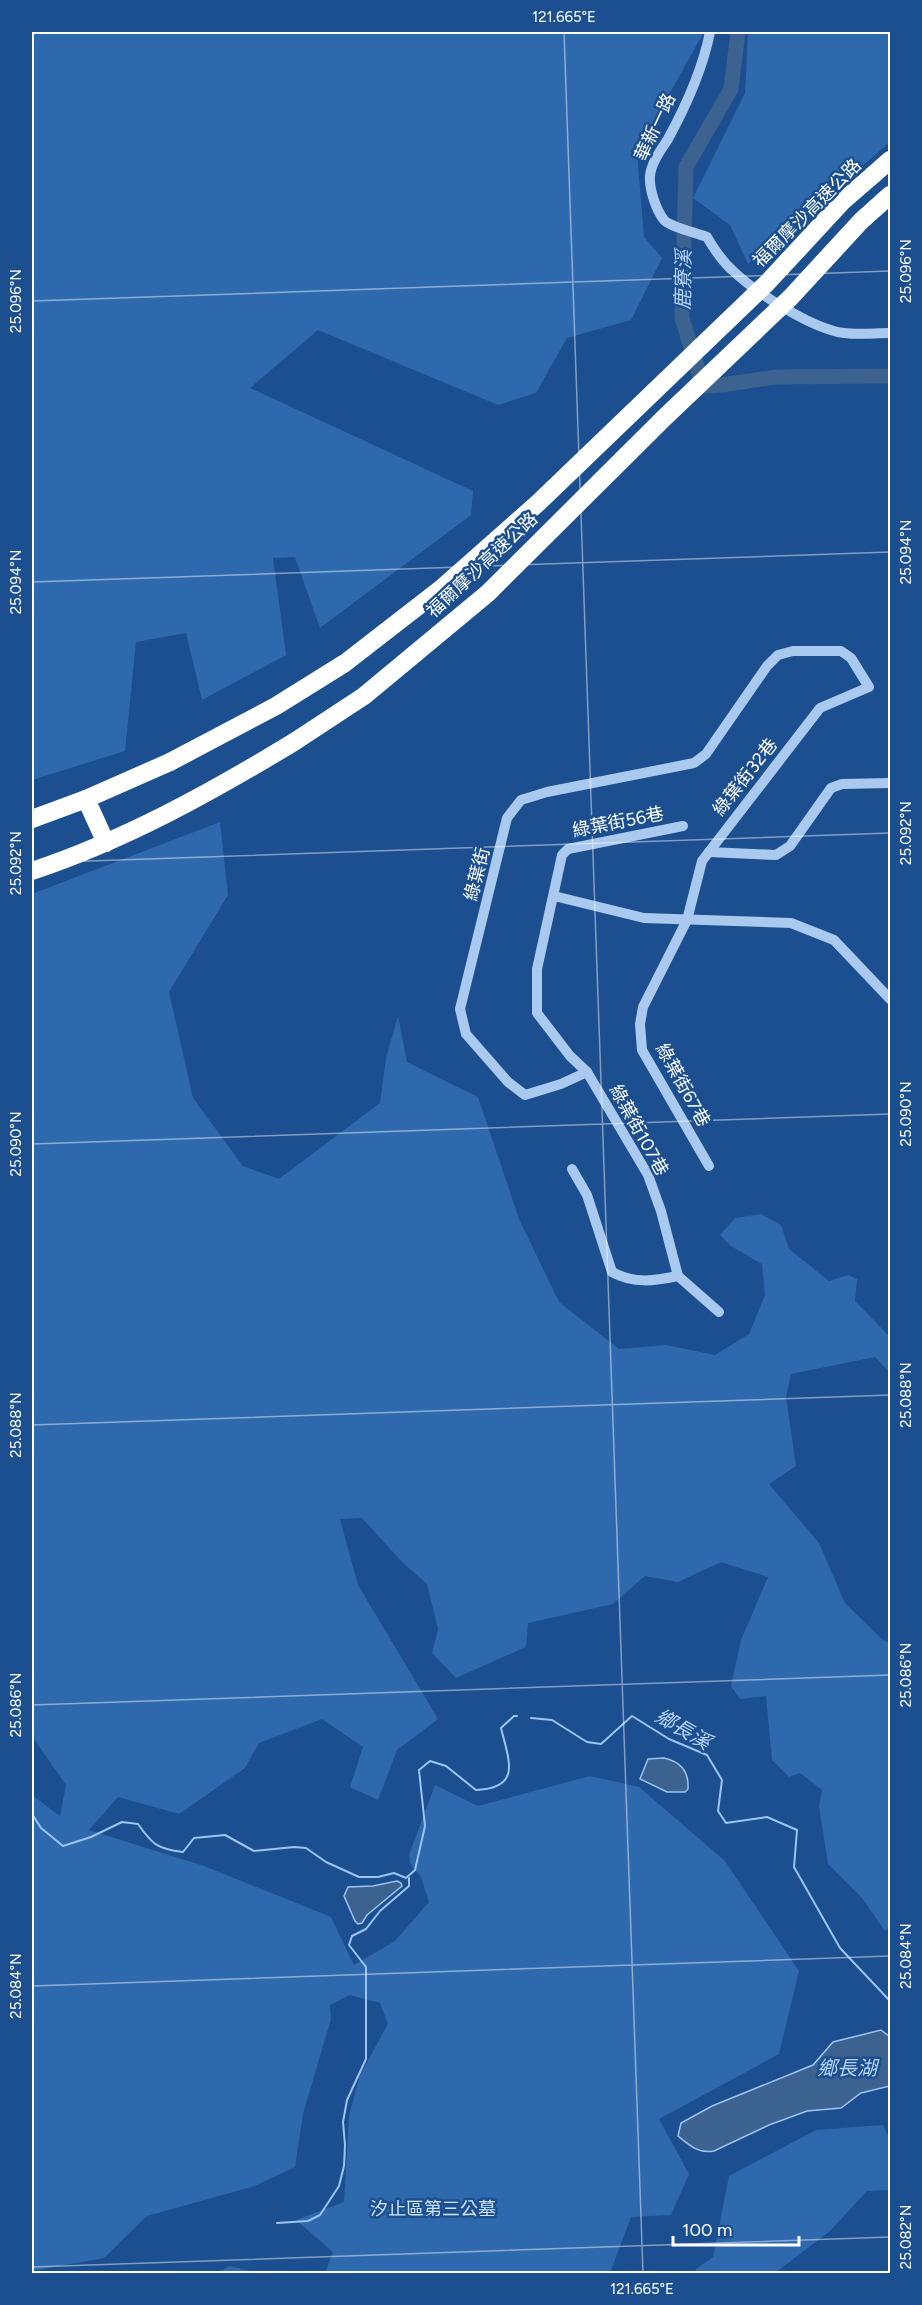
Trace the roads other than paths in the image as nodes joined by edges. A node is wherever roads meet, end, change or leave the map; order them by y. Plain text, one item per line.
1 (710, 32) edge
2 (891, 160) edge
3 (891, 195) edge
4 (891, 333) edge
5 (869, 687) joint
6 (891, 783) edge
7 (86, 799) junction
8 (32, 819) edge
9 (683, 826) dead end
10 (106, 843) junction
11 (709, 852) junction
12 (32, 871) edge
13 (554, 896) junction
14 (687, 920) junction
15 (891, 999) edge
16 (587, 1072) junction
17 (709, 1166) dead end
18 (572, 1169) dead end
19 (678, 1276) junction
20 (719, 1312) dead end

1 - 4 street, 華新一路
2 - 7 highway, 福爾摩沙高速公路, bridge
3 - 10 highway, 福爾摩沙高速公路, bridge
5 - 11 street, 綠葉街32巷
5 - 16 street, 綠葉街
6 - 11 street
7 - 8 highway, 福爾摩沙高速公路
7 - 10 highway
9 - 13 street, 綠葉街56巷
10 - 12 highway, 福爾摩沙高速公路
11 - 14 street, 綠葉街32巷
13 - 14 street
13 - 16 street
14 - 15 street
14 - 17 street, 綠葉街67巷
16 - 19 street, 綠葉街107巷
18 - 19 street
19 - 20 street

